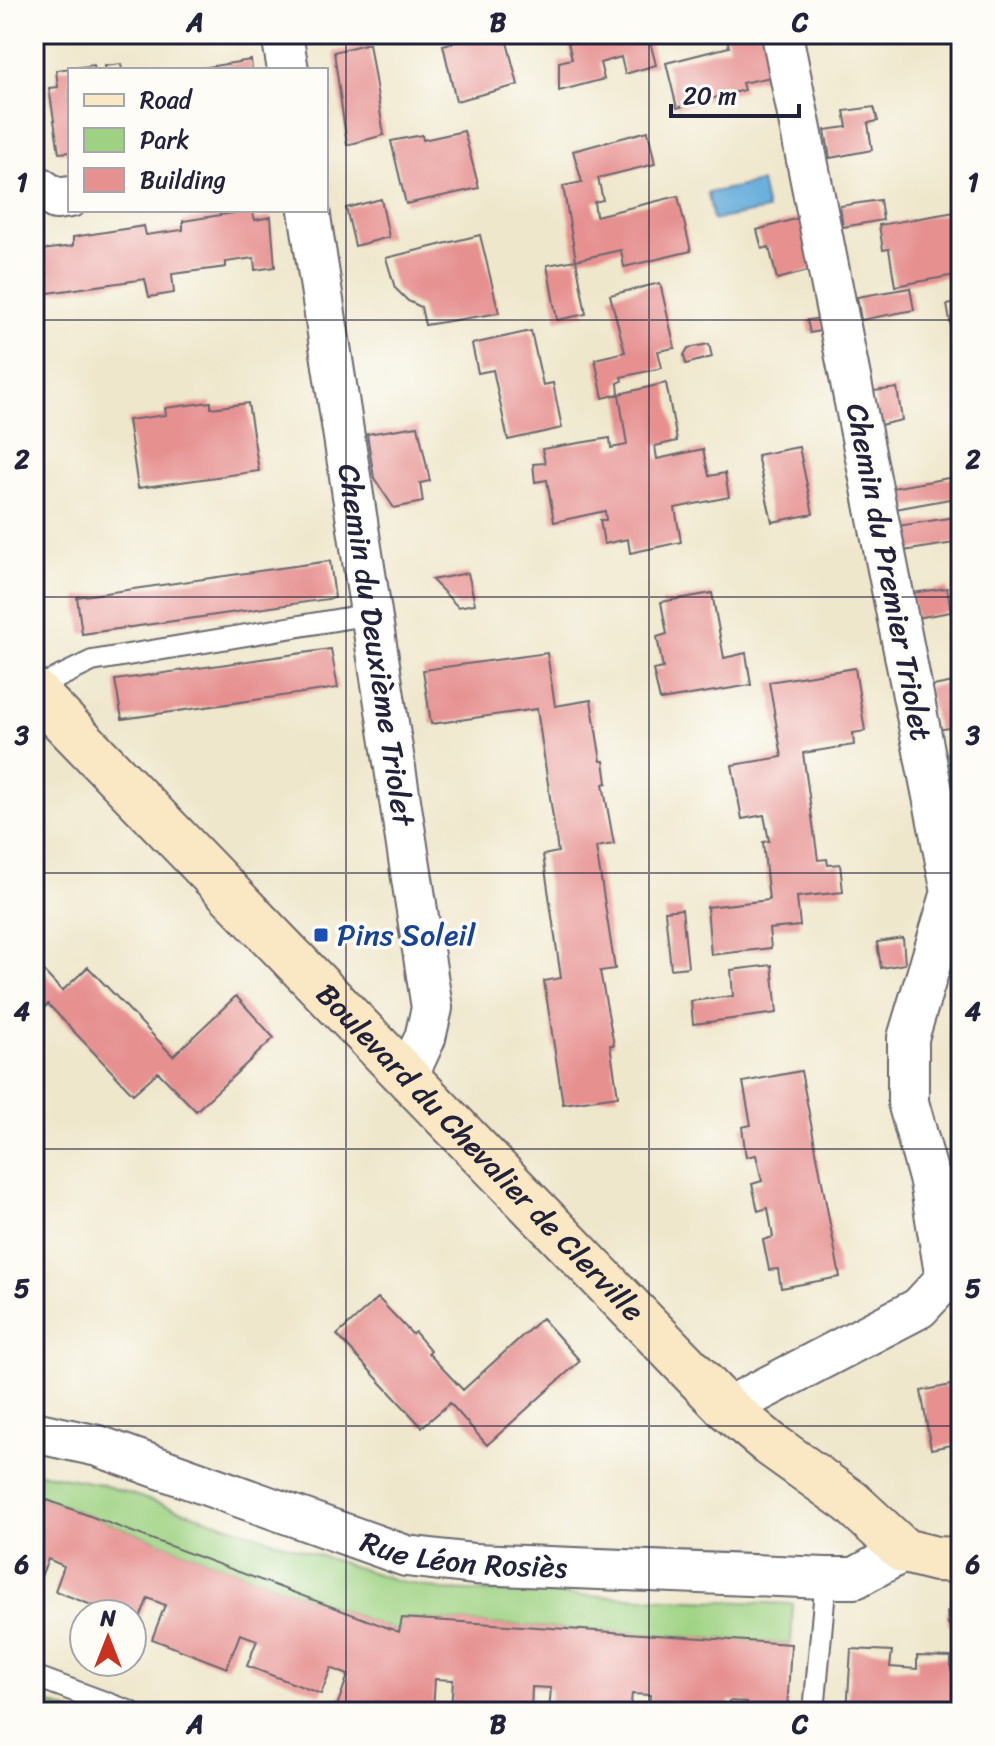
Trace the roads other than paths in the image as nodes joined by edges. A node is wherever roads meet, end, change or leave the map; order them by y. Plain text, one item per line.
1 (282, 34) edge
2 (782, 34) edge
3 (288, 68) edge
4 (34, 184) edge
5 (68, 197) edge
6 (309, 212) edge
7 (371, 614) junction
8 (34, 690) edge
9 (407, 1077) junction
10 (946, 1179) edge
11 (953, 1277) edge
12 (727, 1408) junction
13 (34, 1432) edge
14 (904, 1551) junction
15 (961, 1560) edge
16 (826, 1578) junction
17 (34, 1676) edge
18 (131, 1712) edge
19 (814, 1712) edge

1 - 3 street
2 - 10 street, Chemin du Premier Triolet
4 - 5 street
6 - 7 street, Chemin du Deuxième Triolet
7 - 8 lane
7 - 9 street, Chemin du Deuxième Triolet
8 - 9 street, Boulevard du Chevalier de Clerville
9 - 12 street, Boulevard du Chevalier de Clerville
10 - 11 street, Chemin du Premier Triolet
11 - 12 street, Chemin du Premier Triolet
12 - 14 street, Boulevard du Chevalier de Clerville
13 - 16 street, Rue Léon Rosiès
14 - 15 street
14 - 16 street, Rue Léon Rosiès
16 - 19 lane
17 - 18 lane

